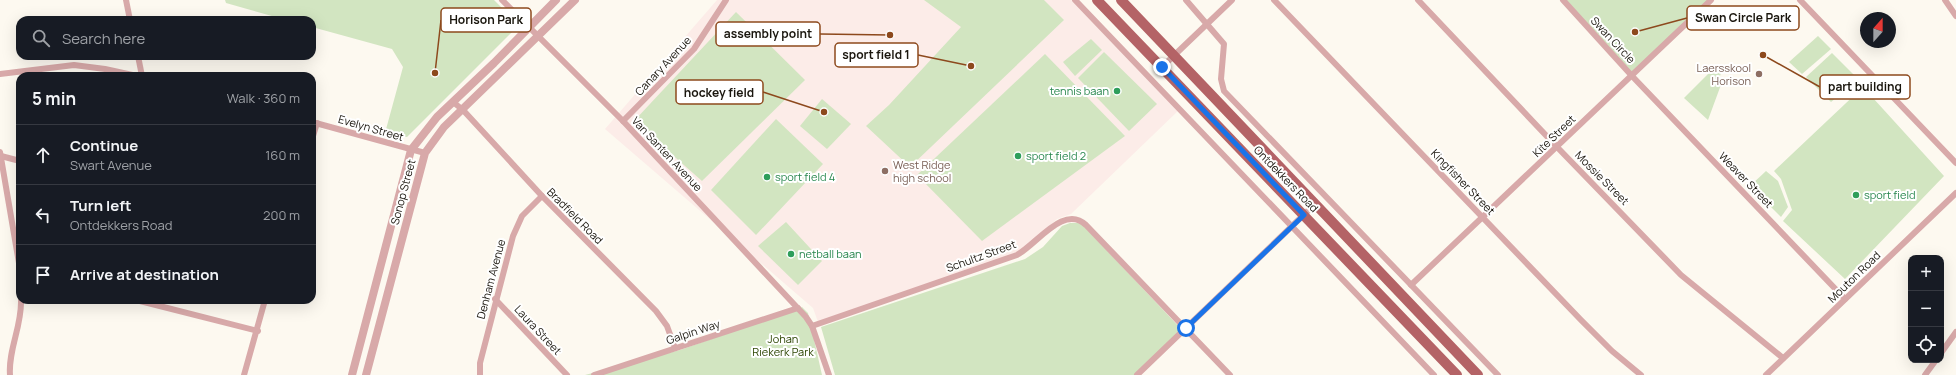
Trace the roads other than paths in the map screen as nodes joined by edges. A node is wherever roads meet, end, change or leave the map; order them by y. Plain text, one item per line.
1 (126, 0) edge
2 (502, 0) edge
3 (556, 0) edge
4 (576, 0) edge
5 (726, 0) edge
6 (1075, 0) edge
7 (1097, 0) edge
8 (1121, 0) edge
9 (1186, 0) edge
10 (1232, 0) edge
11 (1274, 0) edge
12 (1418, 0) edge
13 (1563, 0) edge
14 (1711, 0) edge
15 (1800, 0) edge
16 (1945, 0) edge
17 (129, 16) edge
18 (1956, 16) edge
19 (1208, 24) junction
20 (529, 28) junction
21 (538, 37) junction
22 (1173, 54) junction
23 (139, 60) edge
24 (1162, 67) junction
25 (16, 72) edge
26 (16, 72) edge
27 (119, 72) edge
28 (141, 72) edge
29 (0, 74) edge
30 (1632, 76) junction
31 (453, 102) junction
32 (463, 110) junction
33 (623, 122) junction
34 (316, 124) edge
35 (1557, 147) junction
36 (412, 150) junction
37 (425, 153) junction
38 (0, 154) edge
39 (16, 160) edge
40 (1956, 163) edge
41 (1956, 193) edge
42 (542, 196) junction
43 (1315, 204) junction
44 (1304, 215) junction
45 (1483, 217) junction
46 (1292, 226) junction
47 (16, 246) edge
48 (1411, 285) junction
49 (1845, 298) junction
50 (495, 299) junction
51 (21, 304) edge
52 (152, 304) edge
53 (264, 304) edge
54 (798, 308) junction
55 (812, 326) junction
56 (1186, 328) junction
57 (258, 331) junction
58 (1956, 332) edge
59 (675, 348) junction
60 (1944, 349) edge
61 (1784, 358) junction
62 (1934, 363) edge
63 (10, 375) edge
64 (244, 375) edge
65 (352, 375) edge
66 (366, 375) edge
67 (480, 375) edge
68 (567, 375) edge
69 (594, 375) edge
70 (828, 375) edge
71 (1137, 375) edge
72 (1230, 375) edge
73 (1434, 375) edge
74 (1458, 375) edge
75 (1478, 375) edge
76 (1498, 375) edge
77 (1641, 375) edge
78 (1766, 375) edge
79 (1925, 375) edge

1 - 17 street
2 - 20 street, Van Santen Avenue
3 - 20 street, Sonop Street
4 - 21 street, Sonop Street
5 - 33 street, Canary Avenue
6 - 46 street
7 - 24 main road, Ontdekkers Road
8 - 22 main road, Ontdekkers Road
9 - 19 street, Ontdekkers Road
10 - 19 street
11 - 45 street, Kingfisher Street
12 - 35 street, Mossie Street
13 - 30 street, Swan Circle
14 - 30 street, Kite Street
15 - 40 street
16 - 18 street
19 - 22 street
19 - 48 street, Ontdekkers Road
20 - 21 street, Van Santen Avenue
20 - 31 street, Sonop Street
21 - 32 street, Sonop Street
21 - 33 street, Van Santen Avenue
22 - 24 street
22 - 43 main road, Ontdekkers Road
23 - 28 street
24 - 44 main road, Ontdekkers Road
25 - 27 street
26 - 29 street
30 - 35 street, Kite Street
30 - 49 street, Weaver Street
31 - 32 street, Bradfield Road
31 - 36 street, Sonop Street
32 - 37 street, Sonop Street
32 - 42 street, Bradfield Road
33 - 54 street, Van Santen Avenue
34 - 36 street, Evelyn Street
35 - 45 street, Kite Street
35 - 61 street, Mossie Street
36 - 37 street, Evelyn Street
36 - 65 street, Sonop Street
37 - 66 street, Sonop Street
38 - 39 street
38 - 47 street
41 - 49 street, Mouton Road
42 - 50 street, Denham Avenue
42 - 59 street, Bradfield Road
43 - 44 street
43 - 75 main road, Ontdekkers Road
44 - 46 street
44 - 74 main road, Ontdekkers Road
45 - 48 street, Kite Street
45 - 77 street, Kingfisher Street
46 - 56 street
46 - 73 street
48 - 76 street, Ontdekkers Road
49 - 61 street, Mouton Road
50 - 67 street, Denham Avenue
50 - 68 street, Laura Street
51 - 63 street
52 - 57 street
53 - 57 street
54 - 55 street, Van Santen Avenue
54 - 59 street, Galpin Way
55 - 56 street, Schultz Street
55 - 70 street, Van Santen Avenue
56 - 71 street
56 - 72 street, Schultz Street
57 - 64 street
58 - 60 street
59 - 69 street, Galpin Way
61 - 78 street, Mouton Road
62 - 79 street

